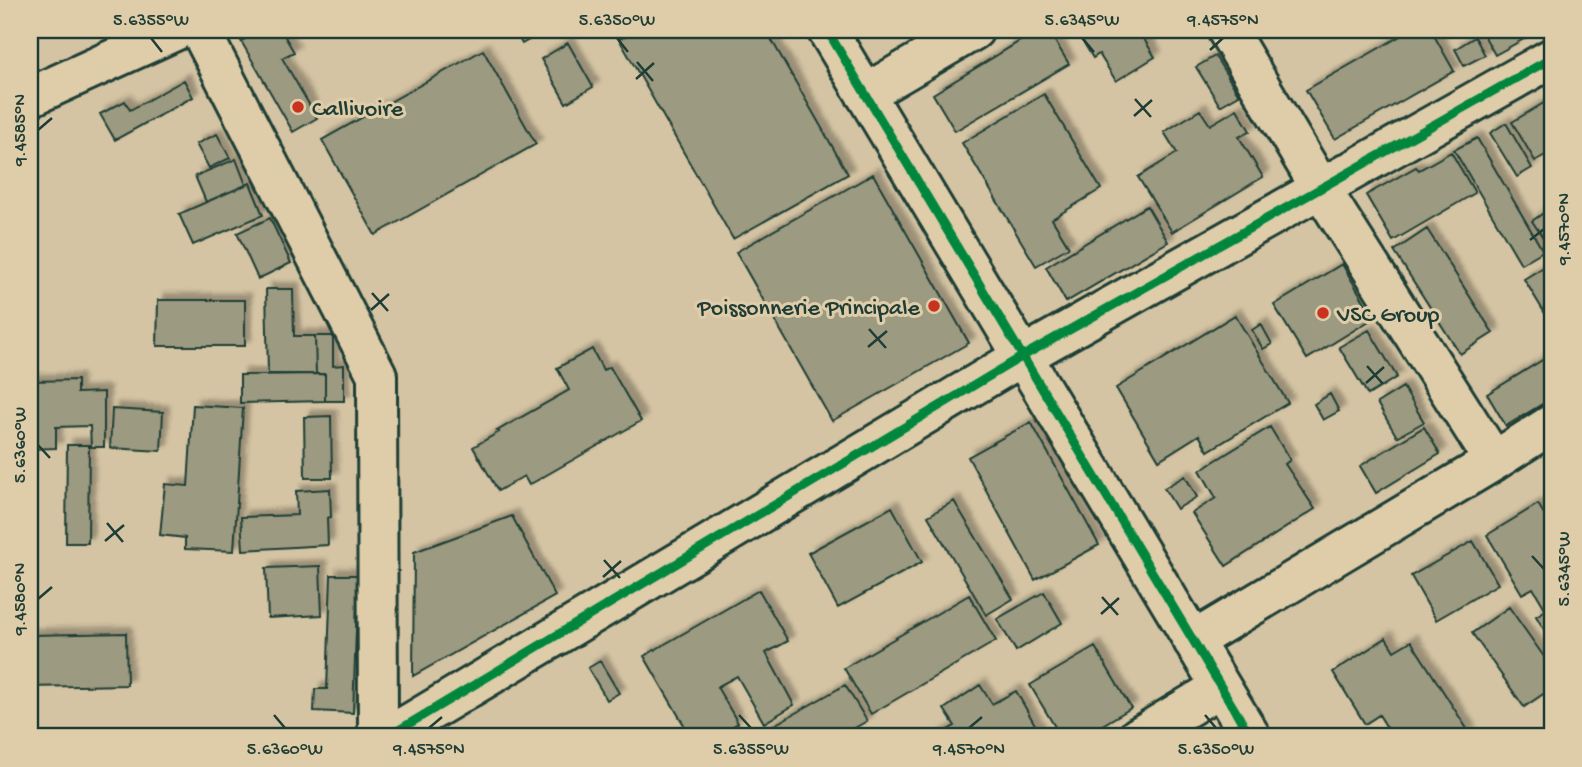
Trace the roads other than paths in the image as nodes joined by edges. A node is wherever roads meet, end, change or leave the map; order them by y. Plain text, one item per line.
1 (177, 30) edge
2 (200, 30) edge
3 (827, 30) edge
4 (974, 30) edge
5 (1227, 30) edge
6 (1552, 58) edge
7 (865, 94) junction
8 (30, 97) edge
9 (1321, 189) junction
10 (1023, 356) junction
11 (1552, 424) edge
12 (1494, 461) junction
13 (1194, 641) junction
14 (1221, 687) junction
15 (378, 737) edge
16 (387, 737) edge
17 (1138, 737) edge
18 (1251, 737) edge

1 - 8 street
2 - 15 street
3 - 7 street
4 - 7 street
5 - 9 street
6 - 9 street
7 - 10 street
9 - 10 street
9 - 12 street
10 - 13 street
10 - 16 street
11 - 12 street
12 - 13 street
13 - 14 street
14 - 17 street
14 - 18 street

